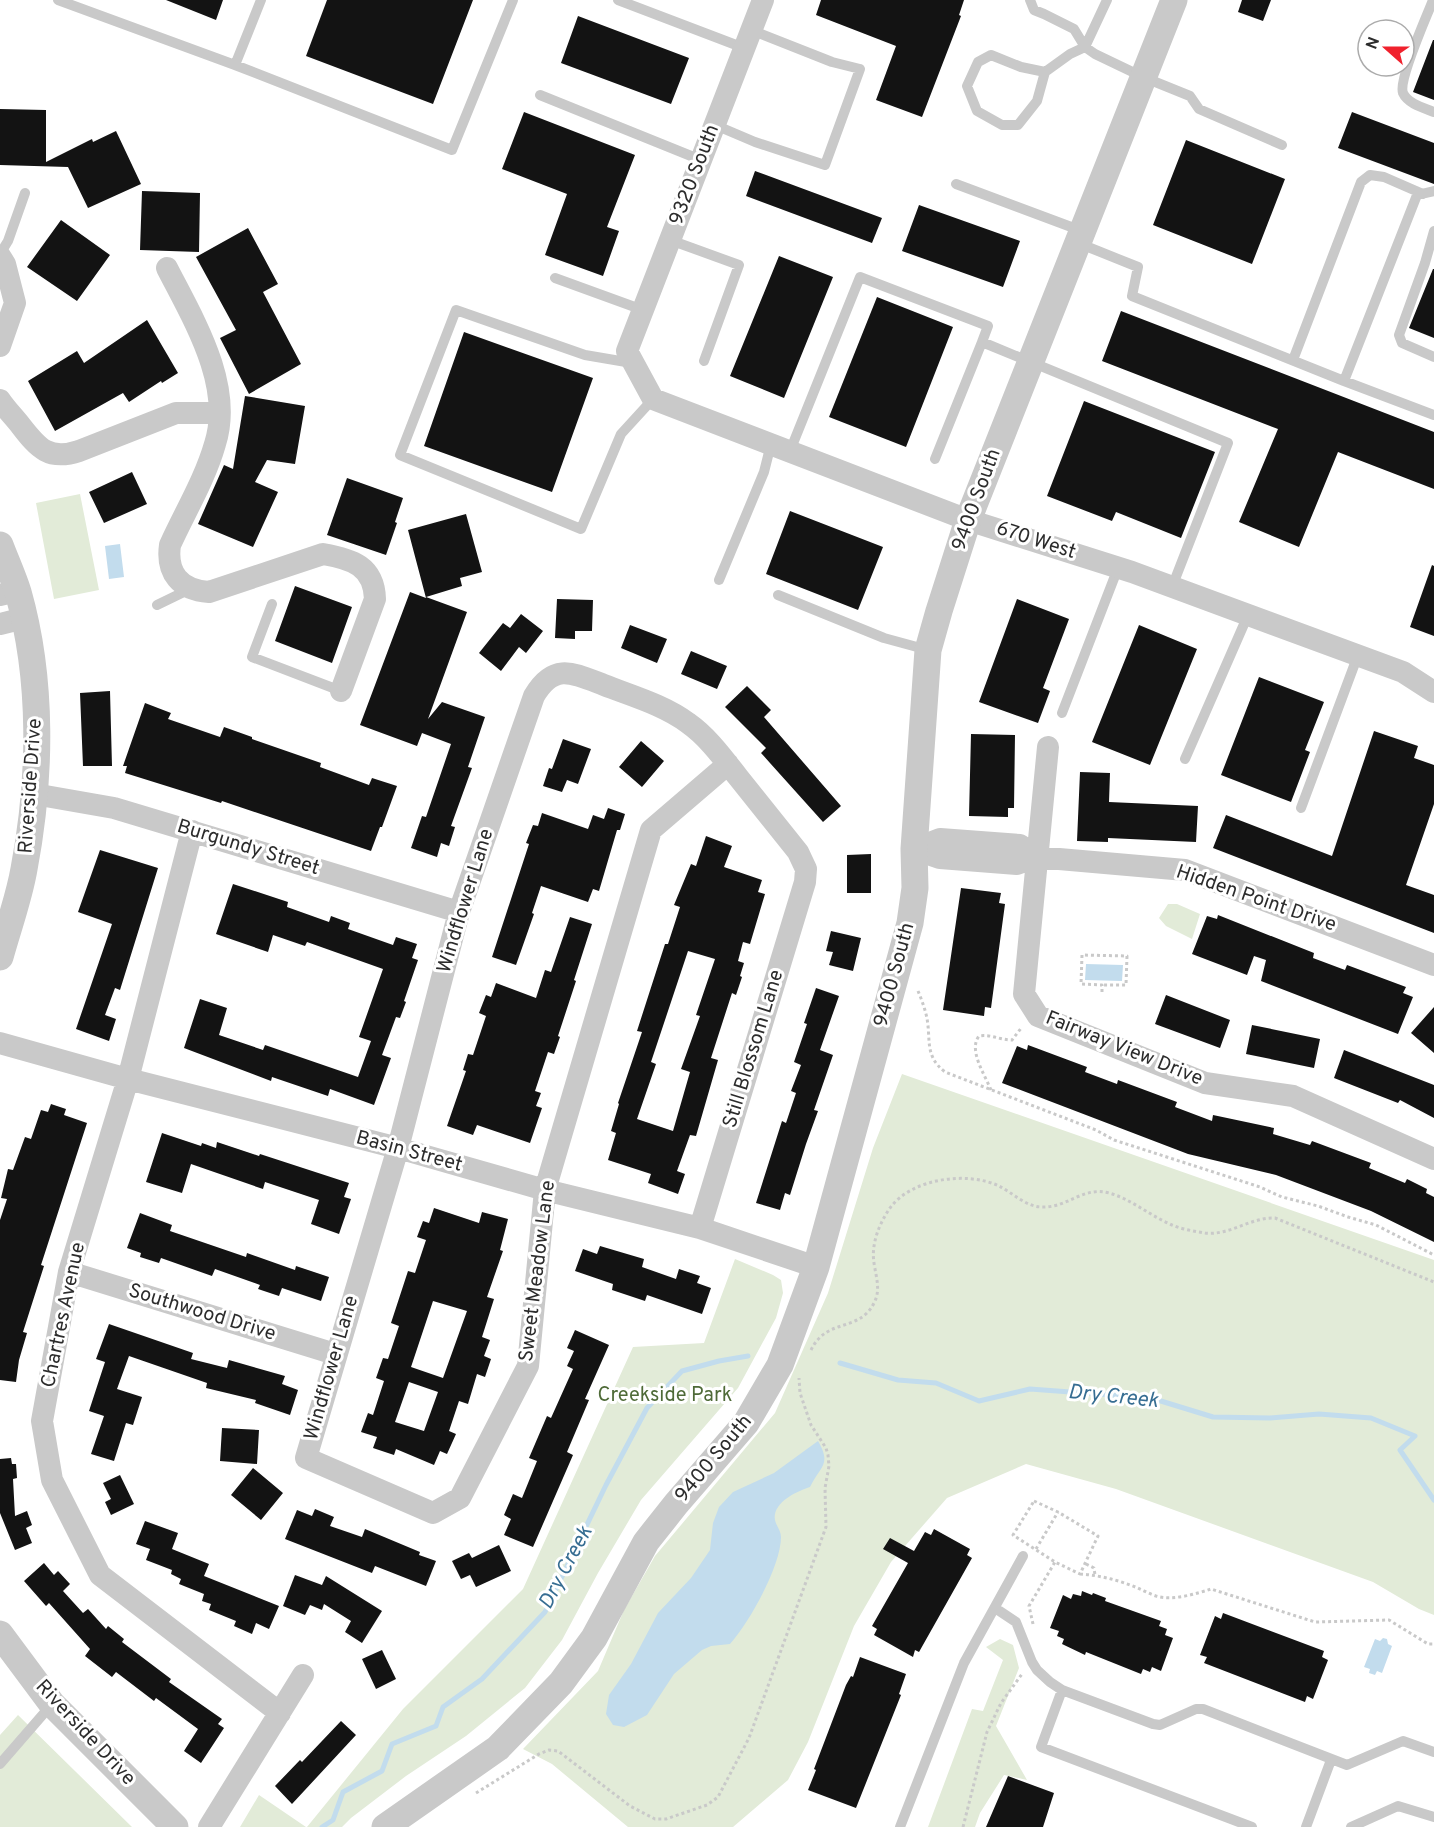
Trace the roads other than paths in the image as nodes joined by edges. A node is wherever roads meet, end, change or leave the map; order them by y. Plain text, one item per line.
1 (58, 0) edge
2 (261, 0) edge
3 (513, 0) edge
4 (618, 0) edge
5 (763, 0) edge
6 (1030, 0) edge
7 (1107, 0) edge
8 (1174, 0) edge
9 (1433, 0) edge
10 (748, 39) junction
11 (1085, 47) junction
12 (235, 65) junction
13 (1044, 72) junction
14 (1143, 77) junction
15 (540, 95) dead end
16 (1434, 112) edge
17 (715, 125) junction
18 (1282, 145) dead end
19 (701, 160) junction
20 (956, 184) dead end
21 (1428, 192) edge
22 (25, 193) dead end
23 (1433, 235) edge
24 (1080, 237) junction
25 (670, 240) junction
26 (0, 255) edge
27 (167, 268) dead end
28 (555, 278) dead end
29 (643, 310) junction
30 (982, 342) junction
31 (0, 346) edge
32 (631, 357) junction
33 (1434, 357) edge
34 (1293, 360) junction
35 (704, 361) dead end
36 (1030, 363) junction
37 (1344, 381) junction
38 (653, 399) junction
39 (0, 400) edge
40 (219, 413) junction
41 (1434, 415) edge
42 (781, 448) junction
43 (936, 459) dead end
44 (968, 520) junction
45 (0, 545) edge
46 (1118, 568) junction
47 (719, 580) dead end
48 (1172, 587) junction
49 (191, 589) junction
50 (9, 593) edge
51 (778, 595) dead end
52 (272, 604) dead end
53 (157, 605) dead end
54 (1248, 615) junction
55 (12, 621) edge
56 (928, 650) junction
57 (1358, 655) junction
58 (341, 691) joint
59 (1434, 692) edge
60 (1062, 713) dead end
61 (1048, 747) dead end
62 (1185, 759) dead end
63 (728, 764) junction
64 (34, 794) junction
65 (1301, 808) dead end
66 (192, 831) junction
67 (914, 849) junction
68 (1036, 857) junction
69 (806, 869) joint
70 (459, 912) junction
71 (0, 957) edge
72 (1434, 965) edge
73 (0, 1042) edge
74 (128, 1079) junction
75 (398, 1148) junction
76 (1434, 1159) edge
77 (545, 1190) junction
78 (700, 1228) junction
79 (816, 1267) junction
80 (69, 1272) junction
81 (336, 1354) junction
82 (306, 1458) joint
83 (1023, 1556) dead end
84 (995, 1608) junction
85 (0, 1634) edge
86 (303, 1675) dead end
87 (1062, 1690) junction
88 (52, 1704) junction
89 (280, 1713) junction
90 (1434, 1752) edge
91 (1331, 1760) junction
92 (0, 1764) edge
93 (1434, 1817) edge
94 (175, 1827) edge
95 (209, 1827) edge
96 (385, 1827) edge
97 (900, 1827) edge
98 (1252, 1827) edge
99 (1306, 1827) edge
100 (1352, 1827) edge

1 - 12 lane
2 - 12 lane
3 - 12 lane
4 - 10 lane
5 - 10 street, 9320 South
6 - 11 lane
7 - 11 lane
8 - 14 street, 9400 South
9 - 16 lane
10 - 17 street, 9320 South
10 - 17 lane
11 - 13 lane
11 - 14 lane
13 - 13 lane
14 - 18 lane
14 - 24 street, 9400 South
15 - 19 lane
17 - 19 street, 9320 South
19 - 25 street, 9320 South
20 - 24 lane
21 - 34 lane
21 - 37 lane
22 - 26 lane
23 - 33 lane
24 - 34 lane
24 - 36 street, 9400 South
25 - 29 street, 9320 South
25 - 35 lane
26 - 31 street
27 - 40 street
28 - 29 lane
29 - 32 street, 9320 South
30 - 36 lane
30 - 42 lane
30 - 43 lane
32 - 38 street
32 - 38 lane
34 - 37 lane
36 - 44 street, 9400 South
36 - 48 lane
37 - 41 lane
38 - 42 street, 670 West
39 - 40 street
40 - 49 street
42 - 44 street, 670 West
42 - 47 lane
44 - 46 street, 670 West
44 - 56 street, 9400 South
45 - 50 street, Riverside Drive
46 - 48 street, 670 West
46 - 60 lane
48 - 54 street, 670 West
49 - 53 lane
49 - 58 street
50 - 55 street, Riverside Drive
51 - 56 lane
52 - 58 lane
54 - 57 street, 670 West
54 - 62 lane
55 - 64 street, Riverside Drive
56 - 67 street, 9400 South
57 - 59 street, 670 West
57 - 65 lane
61 - 68 street, Fairway View Drive
63 - 69 street, Windflower Lane
63 - 70 street, Windflower Lane
63 - 77 street, Sweet Meadow Lane
64 - 66 street, Burgundy Street
64 - 71 street, Riverside Drive
66 - 70 street, Burgundy Street
66 - 74 street, Chartres Avenue
67 - 68 street, Hidden Point Drive
67 - 79 street, 9400 South
68 - 72 street, Hidden Point Drive
68 - 76 street, Fairway View Drive
69 - 78 street, Still Blossom Lane
70 - 75 street, Windflower Lane
73 - 74 street, Basin Street
74 - 75 street, Basin Street
74 - 80 street, Chartres Avenue
75 - 77 street, Basin Street
75 - 81 street, Windflower Lane
77 - 78 street, Basin Street
77 - 82 street, Sweet Meadow Lane
78 - 79 street, Basin Street
79 - 96 street, 9400 South
80 - 81 street, Southwood Drive
80 - 89 street, Chartres Avenue
81 - 82 street, Windflower Lane
83 - 84 lane
84 - 87 lane
84 - 97 lane
85 - 88 street, Riverside Drive
86 - 89 street
87 - 91 lane
87 - 98 lane
88 - 92 lane
88 - 94 street, Riverside Drive
89 - 95 street
90 - 91 lane
91 - 99 lane
93 - 100 lane

